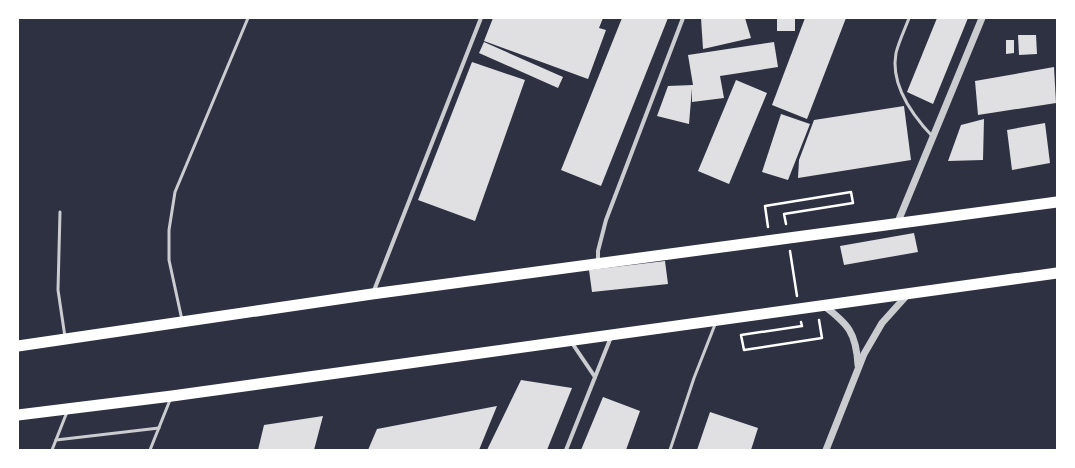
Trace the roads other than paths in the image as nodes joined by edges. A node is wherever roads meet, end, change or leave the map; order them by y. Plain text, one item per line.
1 (248, 18) edge
2 (481, 18) edge
3 (683, 18) edge
4 (909, 18) edge
5 (982, 18) edge
6 (933, 137) junction
7 (1057, 202) edge
8 (60, 212) dead end
9 (897, 224) junction
10 (598, 264) junction
11 (1057, 274) edge
12 (372, 294) junction
13 (908, 294) junction
14 (820, 306) junction
15 (717, 321) junction
16 (182, 322) junction
17 (612, 335) junction
18 (66, 339) junction
19 (571, 341) junction
20 (18, 346) edge
21 (858, 367) junction
22 (595, 377) junction
23 (172, 396) junction
24 (69, 409) junction
25 (18, 415) edge
26 (159, 428) junction
27 (56, 440) junction
28 (52, 450) edge
29 (150, 450) edge
30 (566, 450) edge
31 (670, 450) edge
32 (826, 450) edge

1 - 16 lane
2 - 12 street
3 - 10 street
4 - 6 lane
5 - 6 street
6 - 9 street
7 - 9 highway
8 - 18 lane
9 - 10 highway
10 - 12 highway
11 - 13 highway
12 - 16 highway
13 - 14 highway
13 - 21 street
14 - 15 highway
14 - 21 street
15 - 17 highway
15 - 31 lane
16 - 18 highway
17 - 19 highway
17 - 22 street
18 - 20 highway
19 - 22 street
19 - 23 highway
21 - 32 street
22 - 30 street
23 - 24 highway
23 - 26 lane
24 - 25 highway
24 - 27 lane
26 - 27 lane
26 - 29 lane
27 - 28 lane

